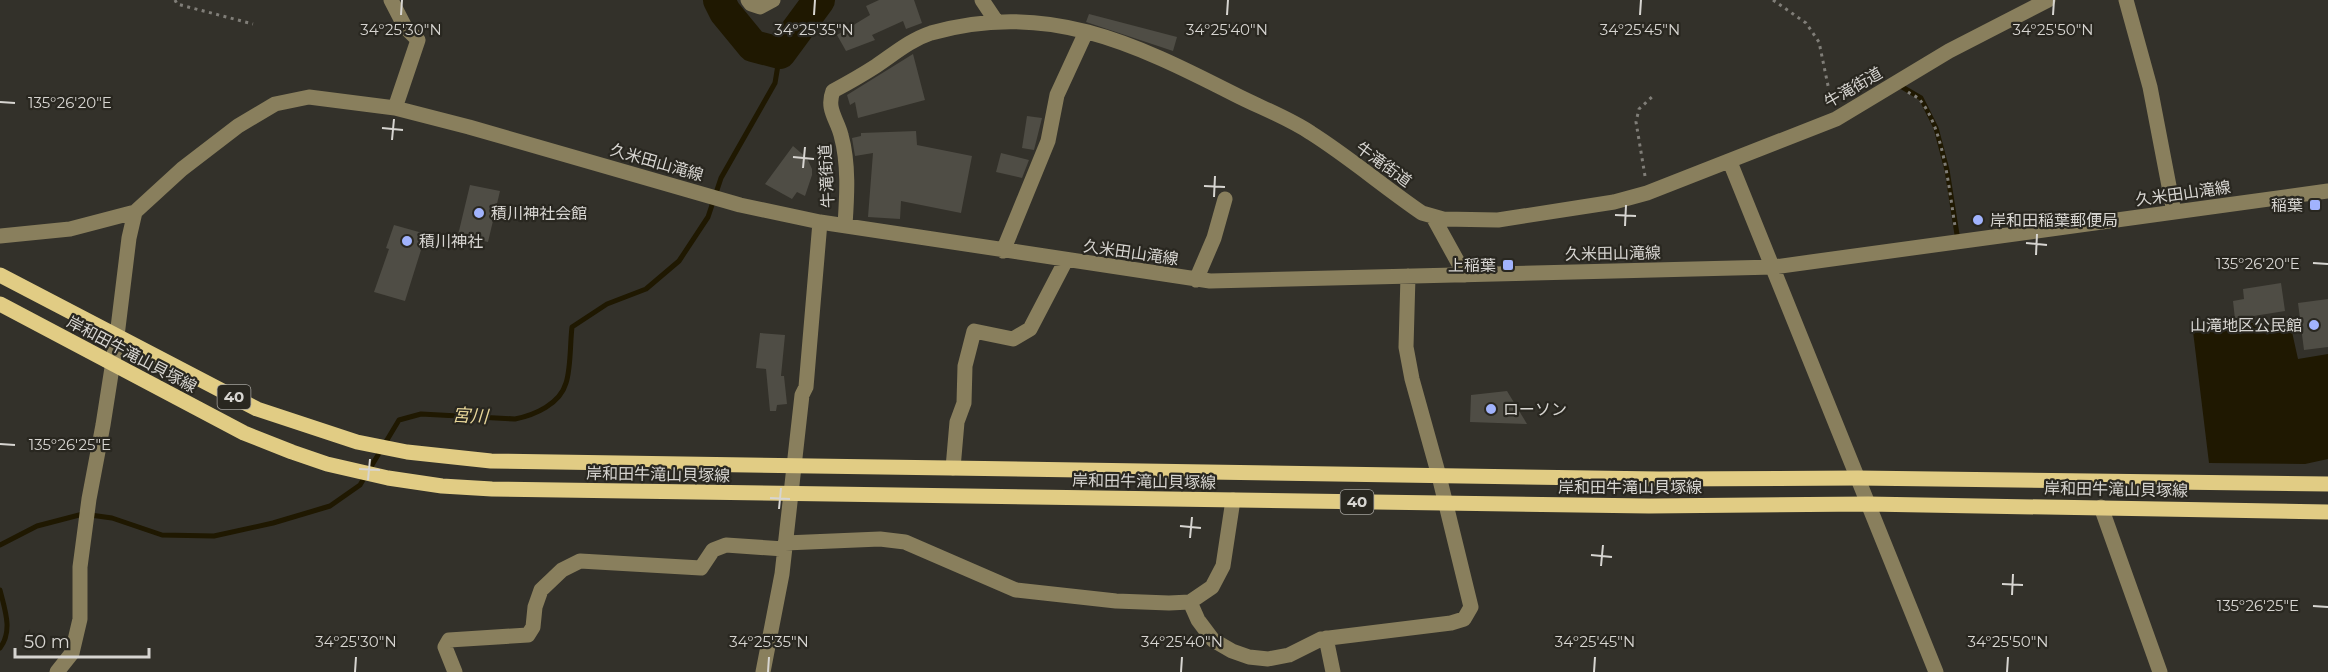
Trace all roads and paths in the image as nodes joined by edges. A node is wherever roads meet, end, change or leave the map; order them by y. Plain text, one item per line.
1 (175, 0) edge
2 (391, 0) edge
3 (748, 0) edge
4 (773, 0) edge
5 (982, 0) edge
6 (1773, 0) edge
7 (2048, 0) edge
8 (2126, 0) edge
9 (996, 21) junction
10 (253, 24) dead end
11 (1086, 32) junction
12 (1894, 84) junction
13 (1654, 95) dead end
14 (395, 108) junction
15 (1836, 119) junction
16 (1730, 162) junction
17 (2328, 191) edge
18 (1647, 193) junction
19 (1226, 200) dead end
20 (135, 212) junction
21 (2174, 212) junction
22 (1433, 217) junction
23 (820, 222) junction
24 (845, 225) junction
25 (0, 236) edge
26 (1958, 242) junction
27 (1003, 251) junction
28 (1066, 260) junction
29 (1774, 267) junction
30 (0, 275) edge
31 (1466, 275) junction
32 (1408, 276) junction
33 (1196, 280) junction
34 (0, 303) edge
35 (117, 336) junction
36 (113, 365) junction
37 (793, 466) junction
38 (953, 468) junction
39 (1439, 476) junction
40 (1858, 478) junction
41 (2328, 484) edge
42 (790, 494) junction
43 (1233, 501) junction
44 (1445, 503) junction
45 (1868, 504) junction
46 (2101, 507) junction
47 (2328, 512) edge
48 (784, 546) junction
49 (1190, 602) junction
50 (1326, 638) junction
51 (57, 672) edge
52 (455, 672) edge
53 (763, 672) edge
54 (1333, 672) edge
55 (1936, 672) edge
56 (2160, 672) edge

1 - 10 path
2 - 14 street
3 - 4 street
5 - 9 street
6 - 15 path
7 - 12 street, 牛滝街道
8 - 21 street
9 - 11 street, 牛滝街道
9 - 24 street, 牛滝街道
11 - 22 street, 牛滝街道
11 - 27 street
12 - 15 street, 牛滝街道
12 - 26 path
13 - 18 path
14 - 20 street, 久米田山滝線
14 - 23 street, 久米田山滝線
15 - 16 street, 牛滝街道
16 - 18 street, 牛滝街道
16 - 29 street
17 - 21 street, 久米田山滝線
18 - 22 street, 牛滝街道
19 - 33 street
20 - 25 street
20 - 35 street
21 - 26 street, 久米田山滝線
22 - 31 street
23 - 24 street, 久米田山滝線
23 - 37 street
24 - 27 street, 久米田山滝線
26 - 29 street, 久米田山滝線
27 - 28 street, 久米田山滝線
28 - 33 street, 久米田山滝線
28 - 38 street
29 - 31 street, 久米田山滝線
29 - 40 street
30 - 35 main road, 岸和田牛滝山貝塚線 / 40
31 - 32 street, 久米田山滝線
32 - 33 street, 久米田山滝線
32 - 39 street
34 - 36 main road, 岸和田牛滝山貝塚線 / 40
35 - 36 street
35 - 37 main road, 岸和田牛滝山貝塚線 / 40
36 - 42 main road, 岸和田牛滝山貝塚線 / 40
36 - 51 street
37 - 38 main road, 岸和田牛滝山貝塚線 / 40
37 - 42 street
38 - 39 main road, 岸和田牛滝山貝塚線 / 40
39 - 40 main road, 岸和田牛滝山貝塚線 / 40
39 - 44 street
40 - 41 main road, 岸和田牛滝山貝塚線 / 40
40 - 45 street
42 - 43 main road, 岸和田牛滝山貝塚線 / 40
42 - 48 street
43 - 44 main road, 岸和田牛滝山貝塚線 / 40
43 - 49 street
44 - 45 main road, 岸和田牛滝山貝塚線 / 40
44 - 50 street
45 - 46 main road, 岸和田牛滝山貝塚線 / 40
45 - 55 street
46 - 47 main road, 岸和田牛滝山貝塚線 / 40
46 - 56 street
48 - 49 street
48 - 52 street
48 - 53 street
49 - 50 street
50 - 54 street

